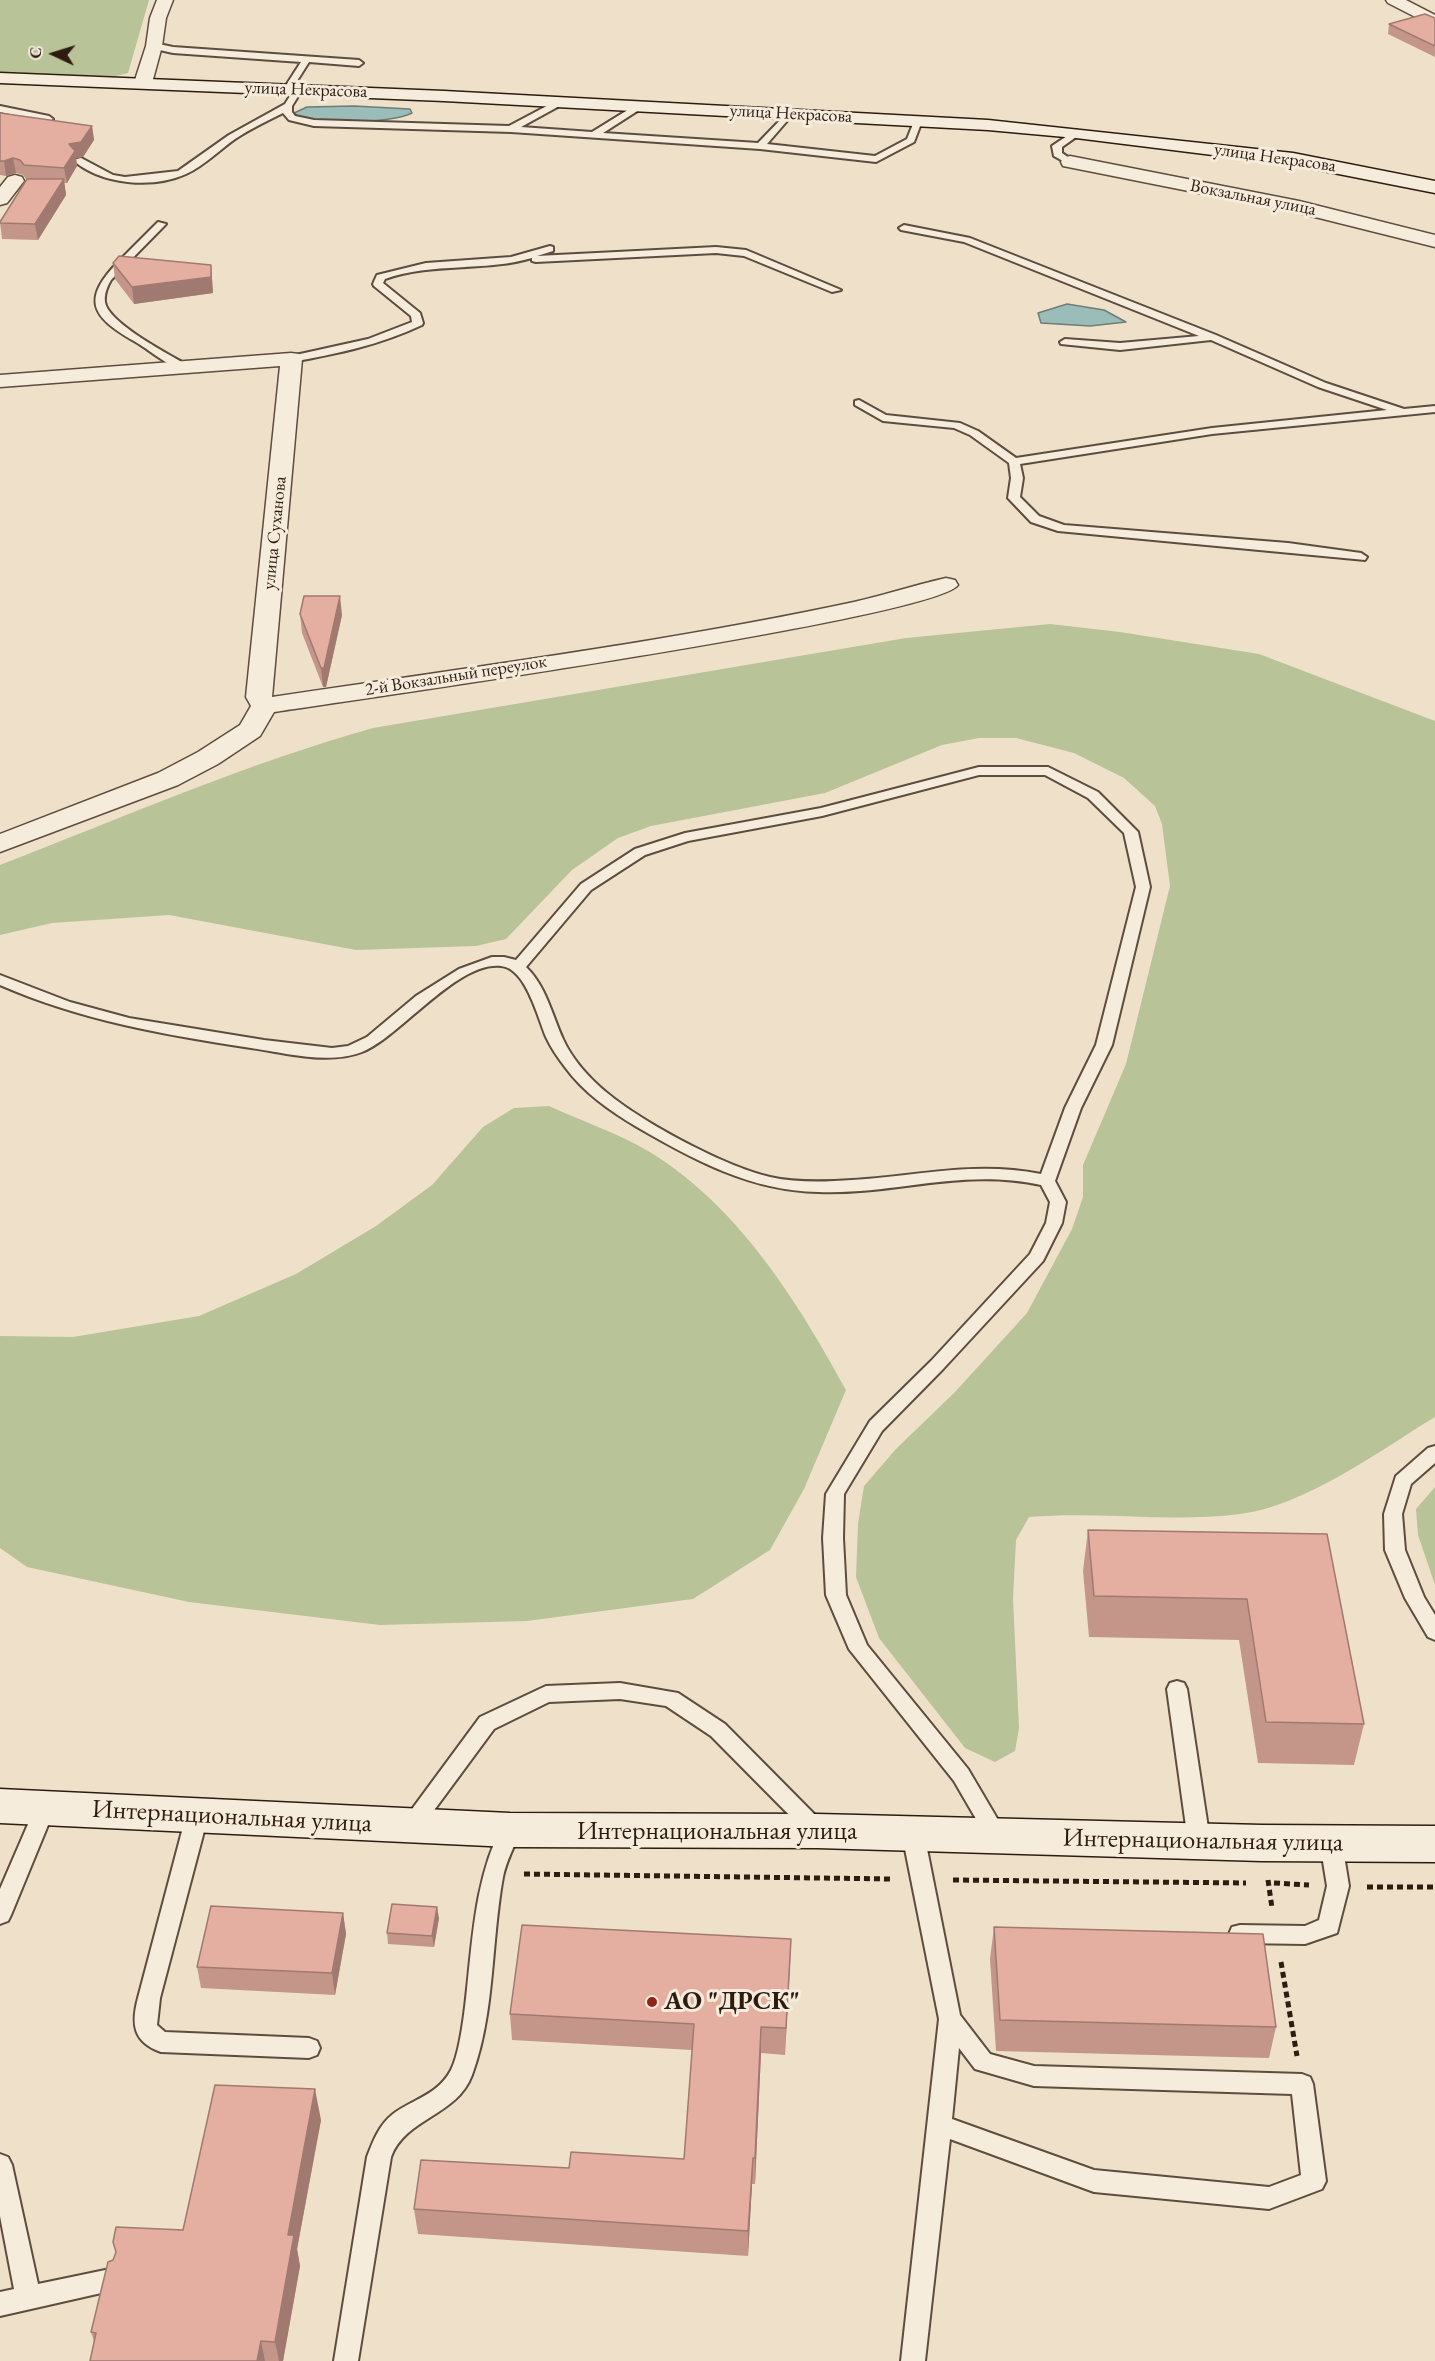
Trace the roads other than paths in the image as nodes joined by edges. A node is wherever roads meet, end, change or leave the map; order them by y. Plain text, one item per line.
1 (165, 0) edge
2 (1394, 0) edge
3 (1435, 22) edge
4 (154, 46) junction
5 (307, 59) junction
6 (359, 63) dead end
7 (0, 78) edge
8 (143, 83) junction
9 (291, 95) junction
10 (560, 102) junction
11 (639, 106) junction
12 (0, 109) edge
13 (789, 114) junction
14 (49, 119) edge
15 (918, 121) junction
16 (511, 129) junction
17 (1076, 133) junction
18 (593, 135) junction
19 (760, 146) junction
20 (78, 160) edge
21 (1070, 162) joint
22 (15, 181) dead end
23 (1435, 186) edge
24 (0, 199) edge
25 (161, 224) dead end
26 (904, 228) dead end
27 (1435, 241) edge
28 (550, 249) dead end
29 (506, 261) junction
30 (836, 290) dead end
31 (1212, 337) junction
32 (1065, 342) dead end
33 (291, 359) junction
34 (185, 368) junction
35 (0, 381) edge
36 (859, 403) dead end
37 (1435, 409) edge
38 (1403, 412) junction
39 (1014, 462) junction
40 (1361, 557) dead end
41 (946, 585) dead end
42 (264, 706) junction
43 (40, 827) junction
44 (0, 830) edge
45 (0, 844) edge
46 (519, 966) junction
47 (0, 980) edge
48 (1047, 1180) junction
49 (1435, 1453) edge
50 (1435, 1632) edge
51 (1178, 1689) dead end
52 (0, 1806) edge
53 (45, 1808) junction
54 (197, 1816) junction
55 (411, 1826) junction
56 (510, 1830) junction
57 (817, 1831) junction
58 (913, 1834) junction
59 (997, 1837) junction
60 (1199, 1841) junction
61 (1331, 1843) junction
62 (1435, 1844) edge
63 (0, 1915) edge
64 (1217, 1933) edge
65 (950, 2019) junction
66 (309, 2048) dead end
67 (940, 2125) junction
68 (0, 2164) edge
69 (110, 2281) edge
70 (28, 2299) junction
71 (0, 2304) edge
72 (346, 2361) edge
73 (913, 2361) edge

1 - 4 street
2 - 3 street
4 - 5 lane
4 - 8 street
5 - 6 lane
5 - 9 lane
7 - 8 street, улица Некрасова
8 - 9 street, улица Некрасова
9 - 10 street, улица Некрасова
9 - 16 lane
9 - 20 lane
10 - 11 street, улица Некрасова
10 - 16 lane
11 - 13 street, улица Некрасова
11 - 18 lane
12 - 14 lane
13 - 15 street, улица Некрасова
13 - 19 lane
15 - 17 street, улица Некрасова
15 - 19 lane
16 - 18 lane
17 - 21 lane
17 - 23 street, улица Некрасова
18 - 19 lane
21 - 27 street, Вокзальная улица
22 - 24 street
25 - 34 lane
26 - 31 lane
28 - 29 lane
29 - 30 lane
29 - 33 lane
31 - 32 lane
31 - 38 lane
33 - 34 street
33 - 42 street, улица Суханова
34 - 35 street
36 - 39 lane
37 - 38 lane
38 - 39 lane
39 - 40 lane
41 - 42 street, 2-й Вокзальный переулок
42 - 43 street
43 - 44 street
43 - 45 street
46 - 47 lane
46 - 48 lane
46 - 48 lane
48 - 59 lane
49 - 50 lane
51 - 60 lane
52 - 53 street, Интернациональная улица
53 - 54 street, Интернациональная улица
53 - 63 lane
54 - 55 street, Интернациональная улица
54 - 66 lane
55 - 56 street, Интернациональная улица
55 - 57 lane
56 - 57 street, Интернациональная улица
56 - 72 lane
57 - 58 street, Интернациональная улица
58 - 59 street, Интернациональная улица
58 - 65 lane
59 - 60 street, Интернациональная улица
60 - 61 street, Интернациональная улица
61 - 62 street, Интернациональная улица
61 - 64 lane
65 - 67 lane
65 - 67 lane
67 - 73 lane
68 - 70 lane
69 - 70 lane
70 - 71 lane

